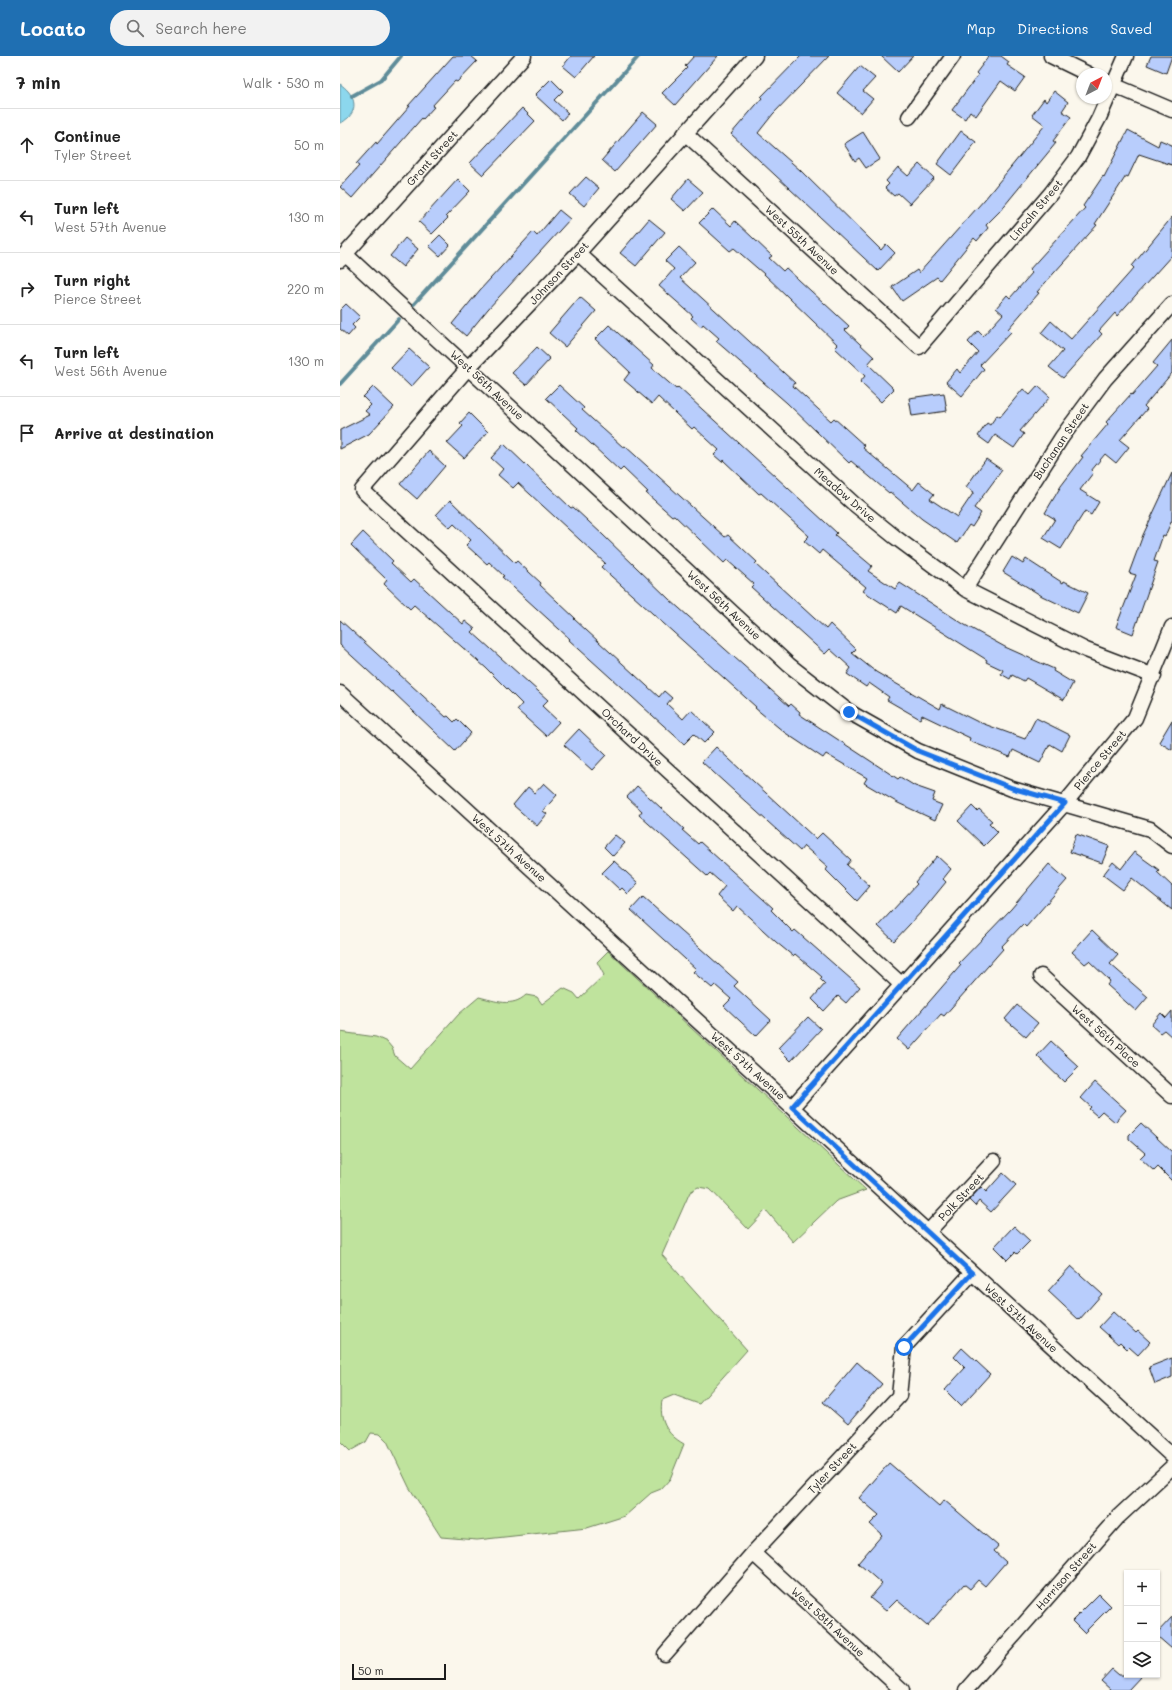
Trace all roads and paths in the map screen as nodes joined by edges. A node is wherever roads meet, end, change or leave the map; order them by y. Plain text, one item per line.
1 (524, 56) edge
2 (755, 56) edge
3 (953, 56) edge
4 (1051, 56) edge
5 (1126, 56) edge
6 (1076, 68) edge
7 (1112, 79) edge
8 (1112, 85) edge
9 (1103, 104) edge
10 (1172, 110) edge
11 (909, 117) dead end
12 (685, 133) junction
13 (578, 253) junction
14 (343, 257) edge
15 (1172, 304) edge
16 (919, 347) joint
17 (468, 368) junction
18 (362, 490) joint
19 (965, 589) junction
20 (1172, 627) edge
21 (1154, 676) junction
22 (340, 693) edge
23 (1065, 803) junction
24 (1172, 846) edge
25 (1041, 976) dead end
26 (902, 985) junction
27 (1172, 1096) edge
28 (792, 1107) junction
29 (994, 1161) dead end
30 (928, 1232) junction
31 (972, 1273) junction
32 (1172, 1456) edge
33 (1172, 1467) edge
34 (753, 1553) junction
35 (666, 1654) dead end
36 (902, 1690) edge
37 (966, 1690) edge

1 - 14 street, Grant Street
2 - 12 street, Johnson Street
3 - 11 street
4 - 6 street
5 - 7 street, Lincoln Street
8 - 10 street
9 - 16 street, Lincoln Street
12 - 13 street, Johnson Street
12 - 16 street, West 55th Avenue
13 - 17 street, Johnson Street
13 - 19 street, Meadow Drive
14 - 17 street, West 56th Avenue
15 - 19 street, Buchanan Street
17 - 18 street, Johnson Street
17 - 23 street, West 56th Avenue
18 - 26 street, Orchard Drive
19 - 21 street, Meadow Drive
20 - 21 street, Pierce Street
21 - 23 street, Pierce Street
22 - 28 street, West 57th Avenue
23 - 24 street, West 56th Avenue
23 - 26 street, Pierce Street
25 - 27 street, West 56th Place
26 - 28 street, Pierce Street
28 - 30 street, West 57th Avenue
29 - 30 street, Polk Street
30 - 31 street, West 57th Avenue
31 - 32 street, West 57th Avenue
31 - 34 street, Tyler Street
33 - 37 street, Harrison Street
34 - 35 street, Tyler Street
34 - 36 street, West 58th Avenue

